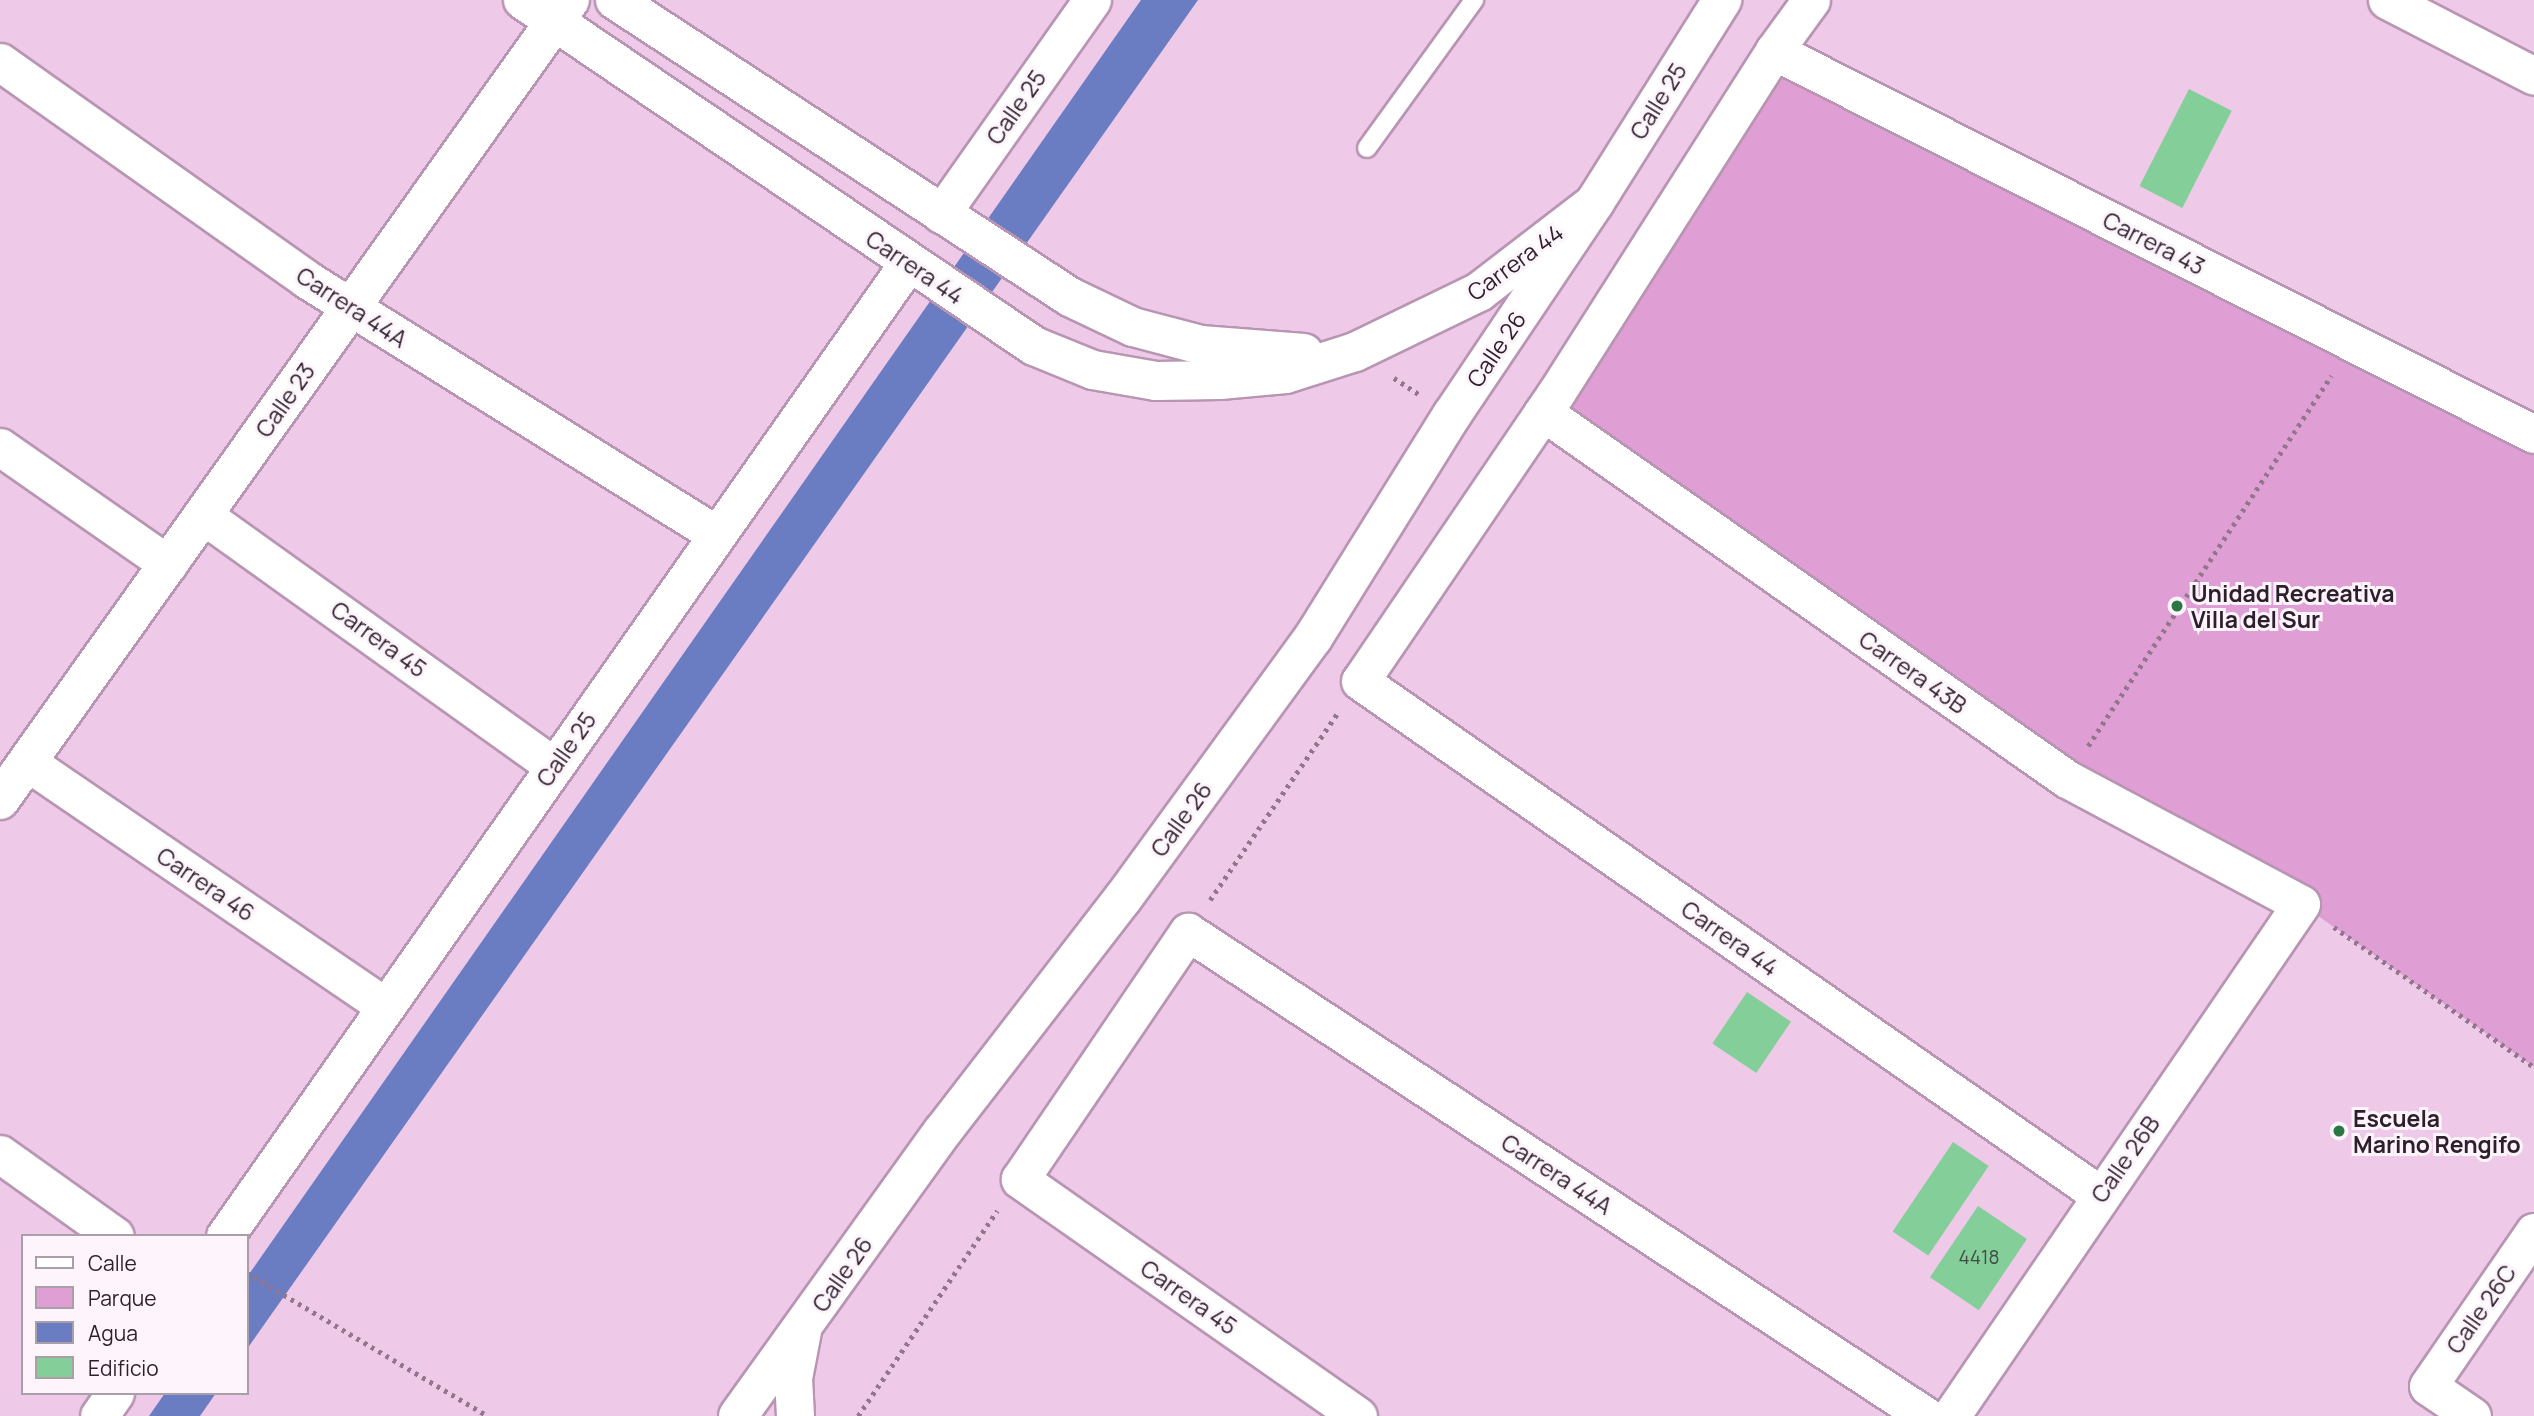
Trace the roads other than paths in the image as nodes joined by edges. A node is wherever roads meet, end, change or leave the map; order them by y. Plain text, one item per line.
1 (523, 0) edge
2 (615, 0) edge
3 (1092, 0) edge
4 (1474, 0) edge
5 (1722, 0) edge
6 (1811, 0) edge
7 (2387, 0) edge
8 (562, 11) edge
9 (1774, 51) junction
10 (0, 62) edge
11 (2534, 76) edge
12 (1367, 148) dead end
13 (1595, 202) junction
14 (951, 220) junction
15 (917, 269) junction
16 (351, 307) junction
17 (1355, 352) junction
18 (1543, 412) junction
19 (2534, 433) edge
20 (0, 447) edge
21 (203, 515) junction
22 (716, 534) junction
23 (168, 564) junction
24 (27, 762) junction
25 (554, 766) junction
26 (0, 800) edge
27 (2301, 904) joint
28 (1188, 932) joint
29 (385, 1006) junction
30 (0, 1154) edge
31 (2100, 1195) junction
32 (2534, 1232) edge
33 (112, 1234) edge
34 (226, 1234) edge
35 (802, 1331) junction
36 (114, 1395) edge
37 (99, 1416) edge
38 (738, 1416) edge
39 (795, 1416) edge
40 (1358, 1416) edge
41 (1926, 1416) edge
42 (1951, 1416) edge
43 (2472, 1416) edge

1 - 8 main road, Carrera 44
2 - 14 main road, Carrera 44
3 - 14 street, Calle 25
4 - 12 lane
5 - 13 main road, Calle 25
6 - 9 street
7 - 11 street
8 - 15 main road, Carrera 44
8 - 16 main road, Calle 23
9 - 18 street
9 - 19 street, Carrera 43
10 - 16 street, Carrera 44A
13 - 17 main road, Carrera 44
13 - 35 main road, Calle 26
14 - 17 main road, Carrera 44
15 - 17 main road, Carrera 44
15 - 22 street, Calle 25
16 - 21 main road, Calle 23
16 - 22 street, Carrera 44A
18 - 27 street, Carrera 43B
18 - 31 street, Carrera 44
20 - 23 street
21 - 23 main road, Calle 23
21 - 25 street, Carrera 45
22 - 25 street, Calle 25
23 - 24 main road, Calle 23
24 - 26 main road, Calle 23
24 - 29 street, Carrera 46
25 - 29 street, Calle 25
27 - 31 street, Calle 26B
28 - 40 street, Carrera 45
28 - 41 street, Carrera 44A
29 - 34 street, Calle 25
30 - 33 street
31 - 42 street, Calle 26B
32 - 43 street, Calle 26C
35 - 38 main road, Calle 26
35 - 39 street
36 - 37 street

